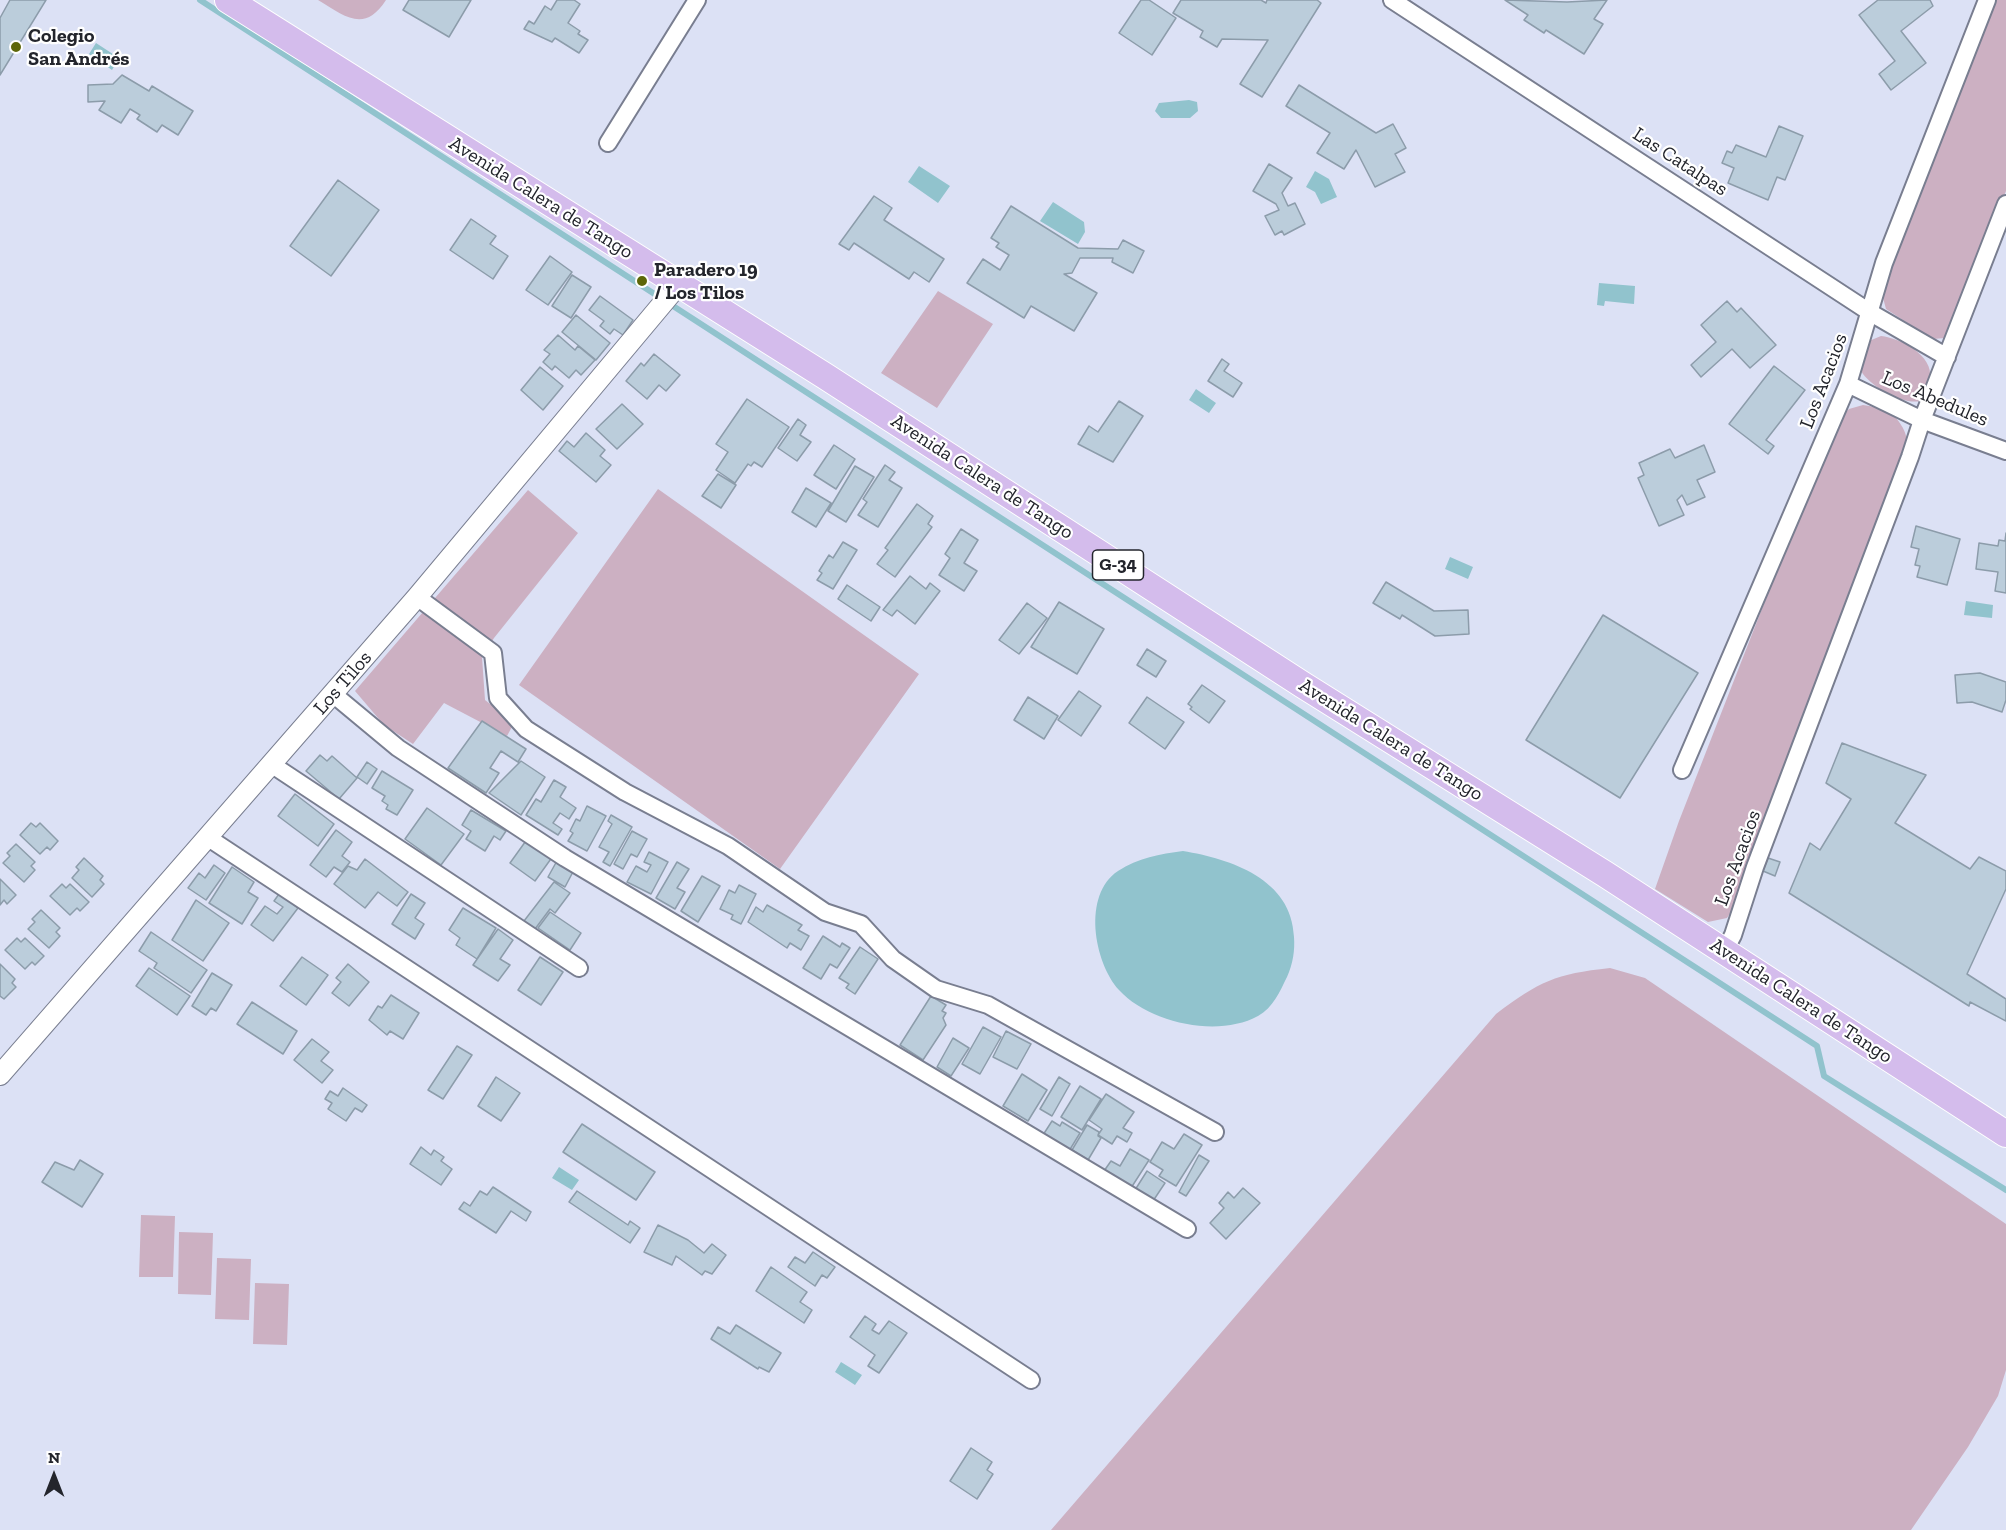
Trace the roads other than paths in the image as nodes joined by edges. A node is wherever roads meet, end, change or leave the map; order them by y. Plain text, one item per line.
1 (228, 0) edge
2 (697, 0) edge
3 (1392, 0) edge
4 (1987, 0) edge
5 (608, 143) dead end
6 (2006, 204) edge
7 (674, 290) junction
8 (1871, 313) junction
9 (1947, 357) junction
10 (1848, 384) junction
11 (1922, 420) junction
12 (2006, 450) edge
13 (417, 597) junction
14 (333, 694) junction
15 (271, 764) junction
16 (1682, 770) dead end
17 (207, 837) junction
18 (1724, 952) junction
19 (579, 968) dead end
20 (0, 1075) edge
21 (1215, 1132) dead end
22 (2006, 1134) edge
23 (1188, 1229) dead end
24 (1031, 1380) dead end

1 - 7 main road, Avenida Calera de Tango / G-34
2 - 5 street
3 - 8 street, Las Catalpas
4 - 8 street, Los Acacios
6 - 9 street, Los Acacios
7 - 13 street, Los Tilos
7 - 18 main road, Avenida Calera de Tango / G-34
8 - 9 street, Las Catalpas
8 - 10 street, Los Acacios
9 - 11 street, Los Acacios
10 - 11 street, Los Abedules
10 - 16 street, Los Acacios
11 - 12 street, Los Abedules
11 - 18 street, Los Acacios
13 - 14 street, Los Tilos
13 - 21 street
14 - 15 street, Los Tilos
14 - 23 street
15 - 17 street, Los Tilos
15 - 19 street
17 - 20 street, Los Tilos
17 - 24 street
18 - 22 main road, Avenida Calera de Tango / G-34

